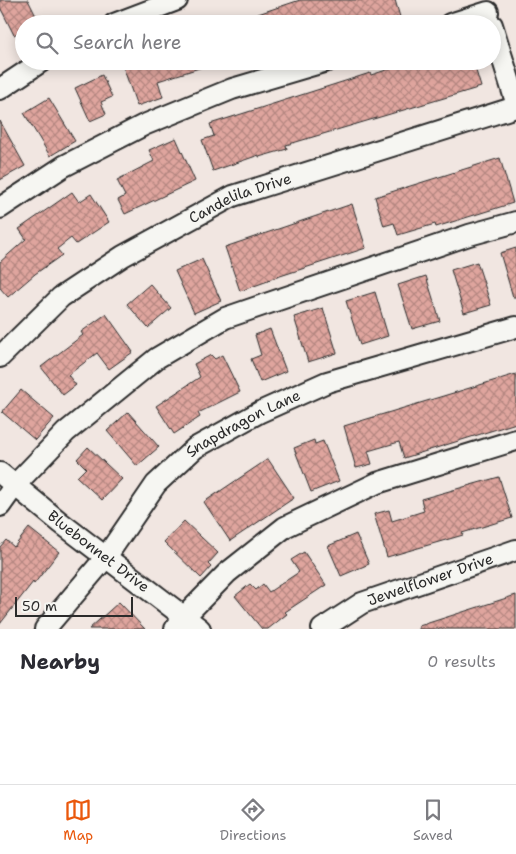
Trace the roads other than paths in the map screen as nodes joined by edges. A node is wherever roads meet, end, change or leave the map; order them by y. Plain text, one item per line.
1 (177, 0) edge
2 (138, 15) edge
3 (501, 54) edge
4 (28, 70) edge
5 (297, 70) edge
6 (0, 89) edge
7 (516, 102) edge
8 (516, 107) edge
9 (0, 208) edge
10 (516, 222) edge
11 (516, 327) edge
12 (0, 357) edge
13 (516, 440) edge
14 (8, 479) edge
15 (0, 506) edge
16 (516, 550) edge
17 (106, 557) junction
18 (179, 623) edge
19 (45, 629) edge
20 (200, 629) edge
21 (322, 629) edge

1 - 2 street
3 - 7 street
4 - 6 street
5 - 9 street
8 - 12 street, Candelila Drive
10 - 14 street
11 - 17 street, Snapdragon Lane
13 - 18 street
14 - 15 street
14 - 17 street, Bluebonnet Drive
16 - 21 street, Jewelflower Drive
17 - 18 street, Bluebonnet Drive
17 - 19 street, Snapdragon Lane
18 - 20 street, Bluebonnet Drive

